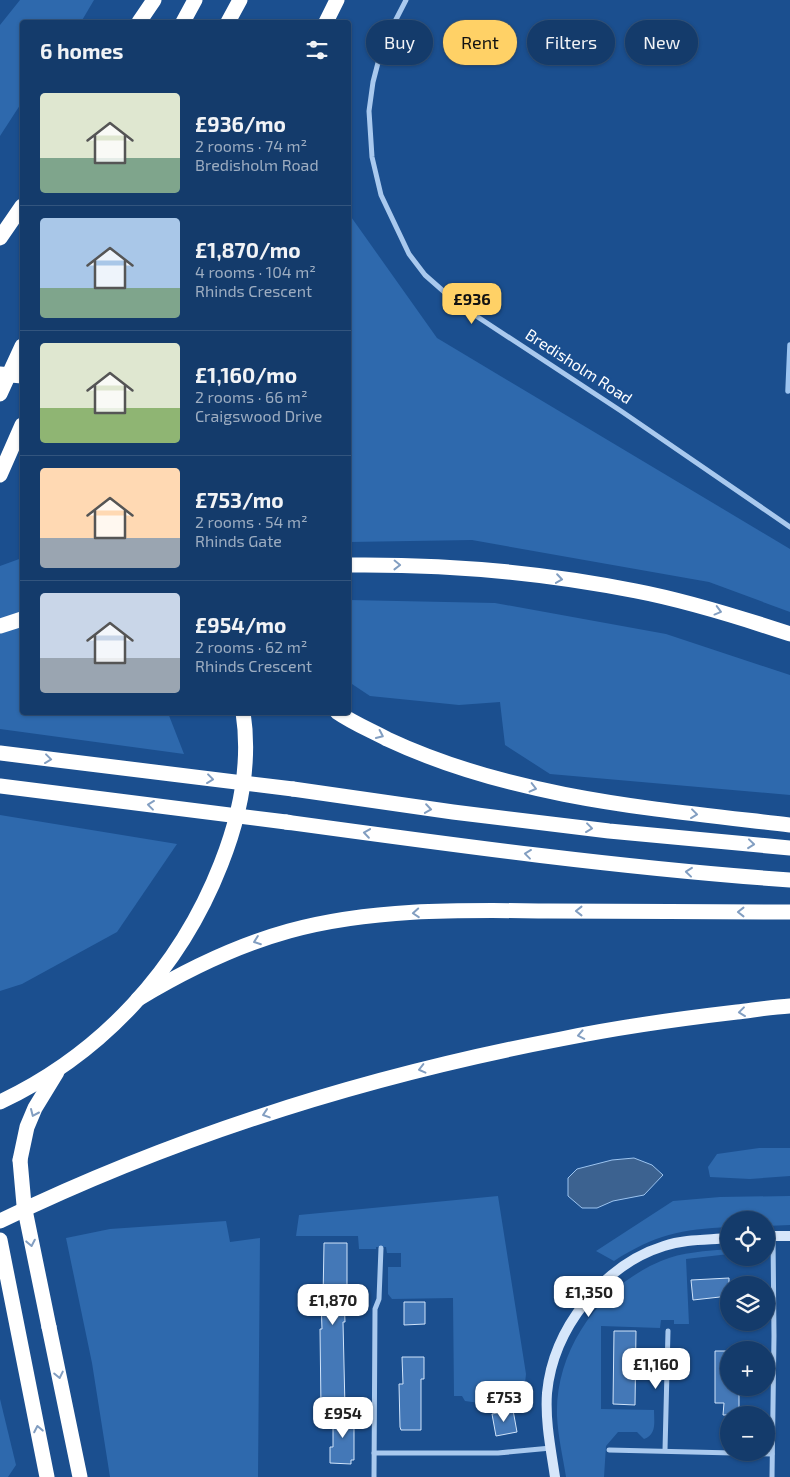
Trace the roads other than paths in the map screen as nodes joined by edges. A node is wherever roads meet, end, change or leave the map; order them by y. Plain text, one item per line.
1 (142, 0) edge
2 (154, 0) edge
3 (195, 0) edge
4 (240, 0) edge
5 (337, 0) edge
6 (406, 0) edge
7 (130, 20) edge
8 (140, 20) edge
9 (184, 20) edge
10 (229, 20) edge
11 (327, 20) edge
12 (20, 209) edge
13 (0, 238) edge
14 (20, 350) edge
15 (0, 374) edge
16 (20, 376) edge
17 (0, 394) edge
18 (20, 430) edge
19 (0, 475) edge
20 (790, 527) edge
21 (351, 565) edge
22 (20, 620) edge
23 (0, 626) edge
24 (790, 634) edge
25 (244, 715) edge
26 (342, 715) edge
27 (0, 753) edge
28 (0, 786) edge
29 (790, 826) edge
30 (790, 848) edge
31 (790, 880) edge
32 (790, 912) edge
33 (138, 999) junction
34 (790, 1006) edge
35 (58, 1070) junction
36 (0, 1102) edge
37 (0, 1221) edge
38 (775, 1236) edge
39 (790, 1236) edge
40 (720, 1239) edge
41 (0, 1240) edge
42 (381, 1248) dead end
43 (771, 1266) edge
44 (668, 1331) dead end
45 (773, 1406) edge
46 (550, 1448) junction
47 (609, 1450) dead end
48 (665, 1450) junction
49 (720, 1452) edge
50 (374, 1453) junction
51 (772, 1461) edge
52 (47, 1477) edge
53 (80, 1477) edge
54 (374, 1477) edge
55 (555, 1477) edge
56 (772, 1477) edge

1 - 7 highway
2 - 8 highway
3 - 9 highway
4 - 10 highway
5 - 11 highway
6 - 20 street, Bredisholm Road
12 - 13 highway
14 - 17 highway
15 - 16 highway, bridge
18 - 19 highway
21 -> 24 highway
22 - 23 highway
25 - 33 highway
26 -> 29 highway
27 -> 30 highway, bridge
31 -> 28 highway, bridge
32 -> 33 highway
33 - 35 highway
34 -> 37 highway
35 - 36 highway
35 -> 53 highway, bridge
38 - 39 street
40 - 46 street
52 -> 41 highway
42 - 50 street
43 - 45 street
44 - 48 street
46 - 50 street
46 - 55 street
47 - 48 street
48 - 49 street
50 - 54 street
51 - 56 street

